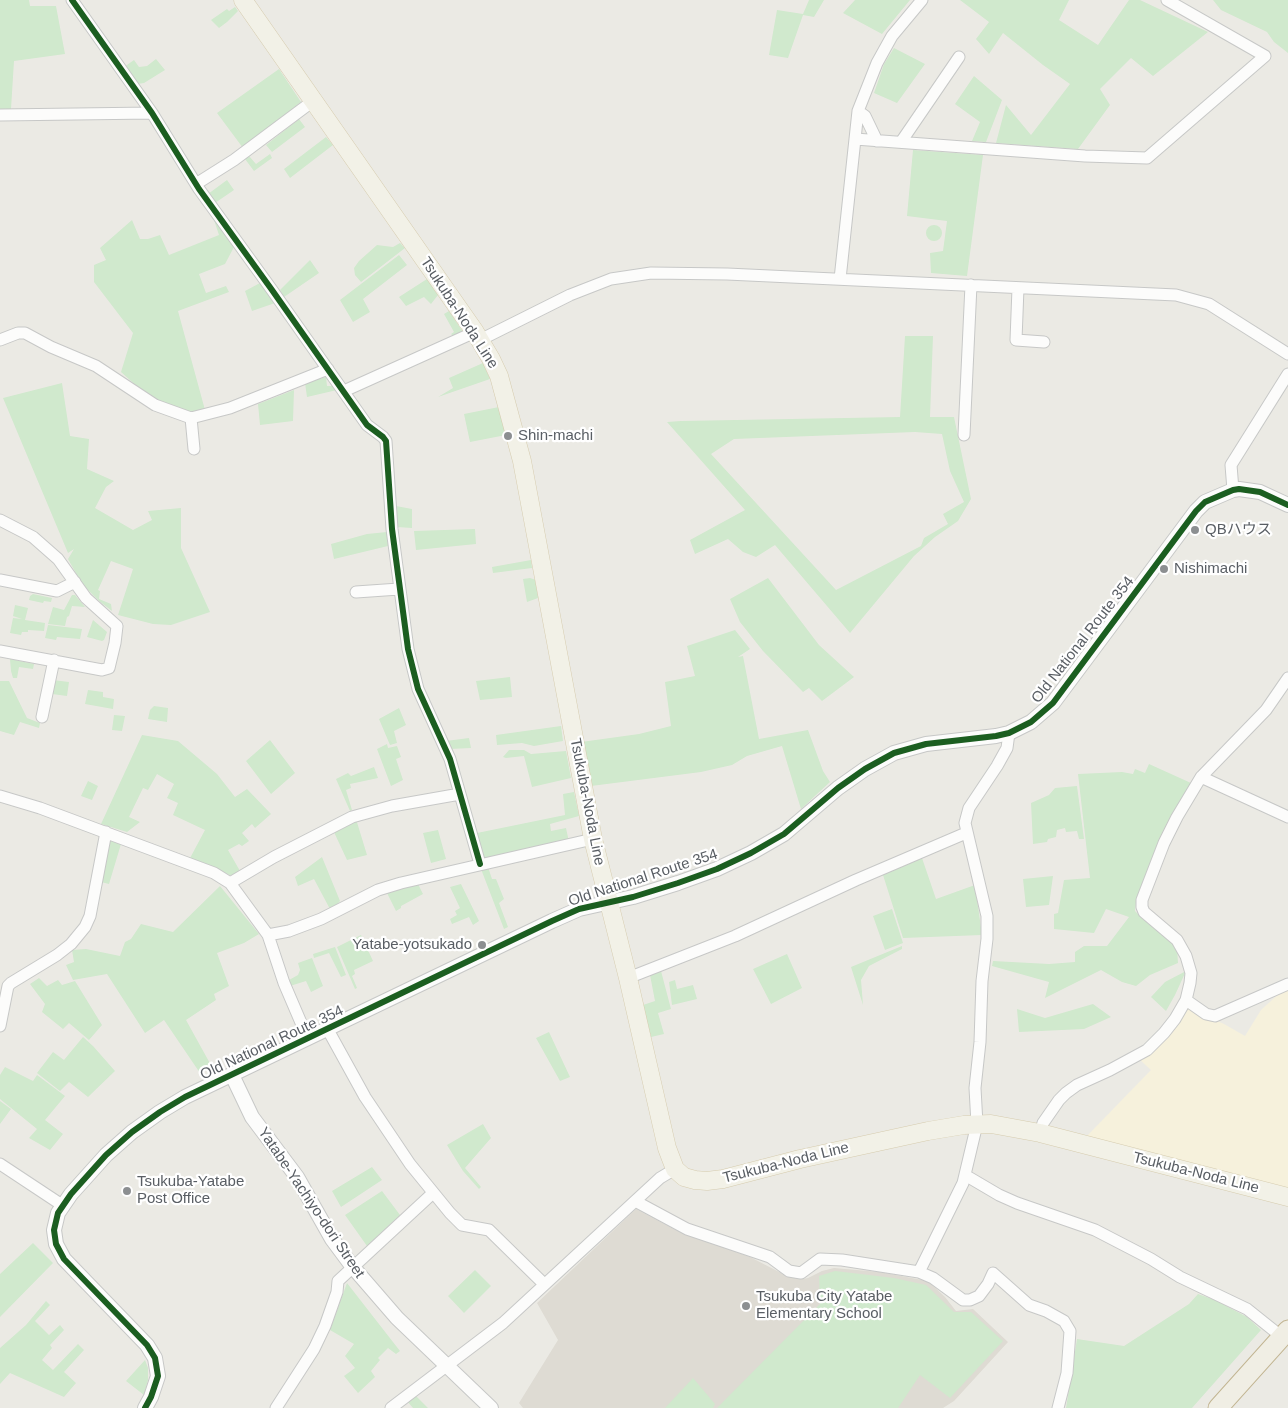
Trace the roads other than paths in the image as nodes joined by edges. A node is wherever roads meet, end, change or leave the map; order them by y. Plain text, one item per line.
1 (72, 0) edge
2 (243, 0) edge
3 (922, 0) edge
4 (1167, 0) edge
5 (959, 57) dead end
6 (314, 101) junction
7 (858, 111) junction
8 (152, 113) junction
9 (0, 115) edge
10 (854, 139) junction
11 (877, 140) junction
12 (901, 142) junction
13 (196, 184) junction
14 (840, 279) junction
15 (971, 285) junction
16 (1018, 288) junction
17 (477, 336) junction
18 (0, 340) edge
19 (1044, 342) dead end
20 (1288, 354) edge
21 (328, 369) junction
22 (1288, 374) edge
23 (344, 391) junction
24 (191, 418) junction
25 (964, 435) dead end
26 (194, 449) dead end
27 (1233, 490) junction
28 (1288, 505) edge
29 (0, 520) edge
30 (0, 580) edge
31 (75, 582) junction
32 (399, 589) junction
33 (356, 592) dead end
34 (0, 651) edge
35 (54, 660) junction
36 (1288, 678) edge
37 (42, 717) dead end
38 (1009, 733) junction
39 (1201, 778) junction
40 (460, 794) junction
41 (0, 796) edge
42 (1288, 817) edge
43 (106, 832) junction
44 (966, 833) junction
45 (593, 839) junction
46 (480, 864) junction
47 (230, 883) junction
48 (608, 902) junction
49 (268, 935) junction
50 (628, 978) junction
51 (1288, 984) edge
52 (1186, 1000) junction
53 (0, 1026) edge
54 (328, 1030) junction
55 (308, 1040) junction
56 (232, 1075) junction
57 (977, 1124) junction
58 (1040, 1132) junction
59 (0, 1164) edge
60 (675, 1169) junction
61 (965, 1174) junction
62 (433, 1193) junction
63 (1288, 1197) edge
64 (635, 1201) junction
65 (62, 1205) junction
66 (352, 1266) junction
67 (919, 1272) junction
68 (544, 1284) junction
69 (1285, 1333) edge
70 (447, 1365) junction
71 (145, 1408) edge
72 (276, 1408) edge
73 (391, 1408) edge
74 (492, 1408) edge
75 (1058, 1408) edge
76 (1218, 1408) edge

1 - 8 street
2 - 6 main road, Tsukuba-Noda Line
3 - 7 street
4 - 12 street
5 - 12 street
6 - 13 street
6 - 17 main road, Tsukuba-Noda Line
7 - 10 street
7 - 11 street
8 - 9 street
8 - 13 street
10 - 11 street
10 - 14 street
11 - 12 street
13 - 21 street
14 - 15 street
14 - 17 street
15 - 16 street
15 - 25 street
16 - 19 street
16 - 20 street
17 - 23 street
17 - 45 main road, Tsukuba-Noda Line
18 - 24 street
21 - 23 street
21 - 24 street
22 - 27 street
23 - 32 street
24 - 26 street
27 - 28 street, Old National Route 354
27 - 38 street, Old National Route 354
29 - 31 street
30 - 31 street
31 - 35 street
32 - 33 street
32 - 40 street
34 - 35 street
35 - 37 street
36 - 39 street
38 - 44 street
38 - 48 street, Old National Route 354
39 - 42 street
39 - 52 street
40 - 46 street
40 - 47 street
41 - 43 street
43 - 47 street
43 - 53 street
44 - 50 street
44 - 57 street
45 - 46 street
45 - 48 main road, Tsukuba-Noda Line
46 - 49 street
47 - 49 street
48 - 50 main road, Tsukuba-Noda Line
48 - 54 street, Old National Route 354
49 - 55 street
50 - 60 main road, Tsukuba-Noda Line
51 - 52 street
52 - 58 street
54 - 55 street, Old National Route 354
54 - 62 street
55 - 56 street, Old National Route 354
56 - 65 street, Old National Route 354
56 - 66 street, Yatabe-Yachiyo-dori Street
57 - 58 main road, Tsukuba-Noda Line
57 - 60 main road, Tsukuba-Noda Line
57 - 61 street
58 - 63 main road, Tsukuba-Noda Line
59 - 65 street
60 - 64 street
61 - 67 street
61 - 69 street
62 - 66 street
62 - 68 street
64 - 67 street
64 - 68 street
65 - 71 street, Old National Route 354
66 - 70 street, Yatabe-Yachiyo-dori Street
66 - 72 street
67 - 75 street
68 - 70 street
69 - 76 highway
70 - 73 street
70 - 74 street, Yatabe-Yachiyo-dori Street

